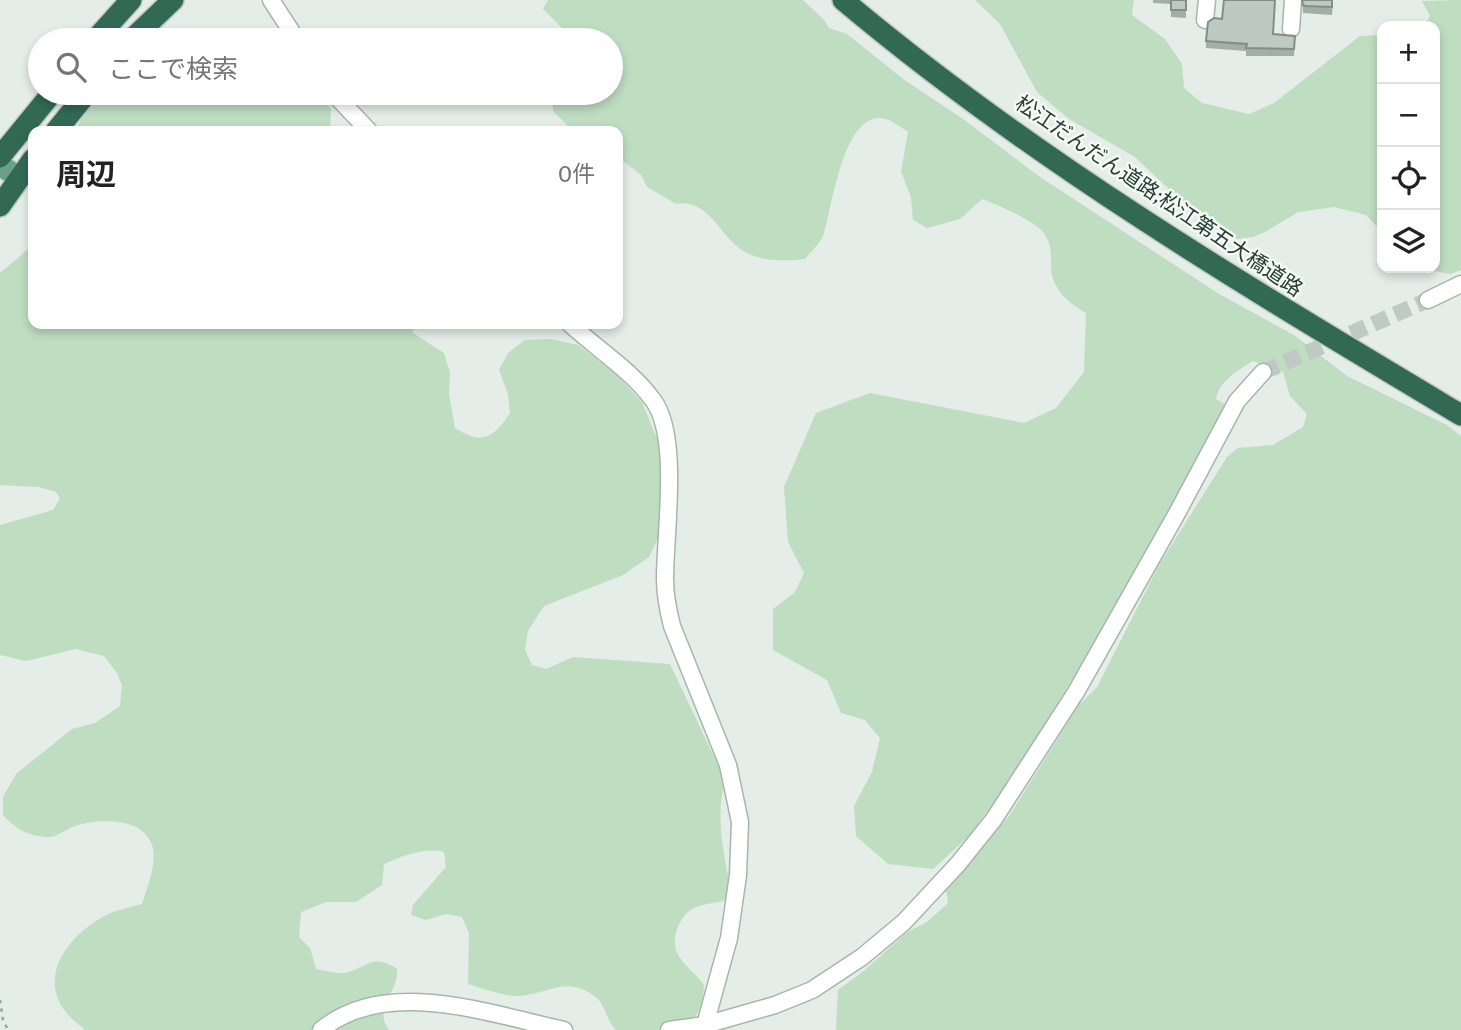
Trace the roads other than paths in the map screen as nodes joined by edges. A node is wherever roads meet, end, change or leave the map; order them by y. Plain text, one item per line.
1 (131, 0) edge
2 (173, 0) edge
3 (271, 0) edge
4 (843, 0) edge
5 (1207, 0) edge
6 (1293, 0) edge
7 (1205, 20) dead end
8 (106, 28) edge
9 (144, 28) edge
10 (289, 28) edge
11 (1291, 29) dead end
12 (42, 105) edge
13 (77, 105) edge
14 (344, 105) edge
15 (60, 126) edge
16 (364, 126) edge
17 (0, 157) edge
18 (0, 165) edge
19 (28, 165) edge
20 (18, 177) junction
21 (0, 206) edge
22 (1461, 284) edge
23 (1428, 300) tunnel mouth
24 (575, 329) edge
25 (1263, 372) tunnel mouth
26 (1461, 415) edge
27 (705, 1025) junction
28 (321, 1030) edge
29 (564, 1030) edge
30 (669, 1030) edge

1 - 8 highway
2 - 9 highway
3 - 10 street
4 - 26 highway, 松江だんだん道路;松江第五大橋道路
5 - 7 street
6 - 11 street
12 - 17 highway
13 - 15 highway
14 - 16 street
18 - 20 main road
19 - 20 highway
20 - 21 highway
22 - 23 street
24 - 27 street
25 - 27 street
27 - 30 street
28 - 29 street

